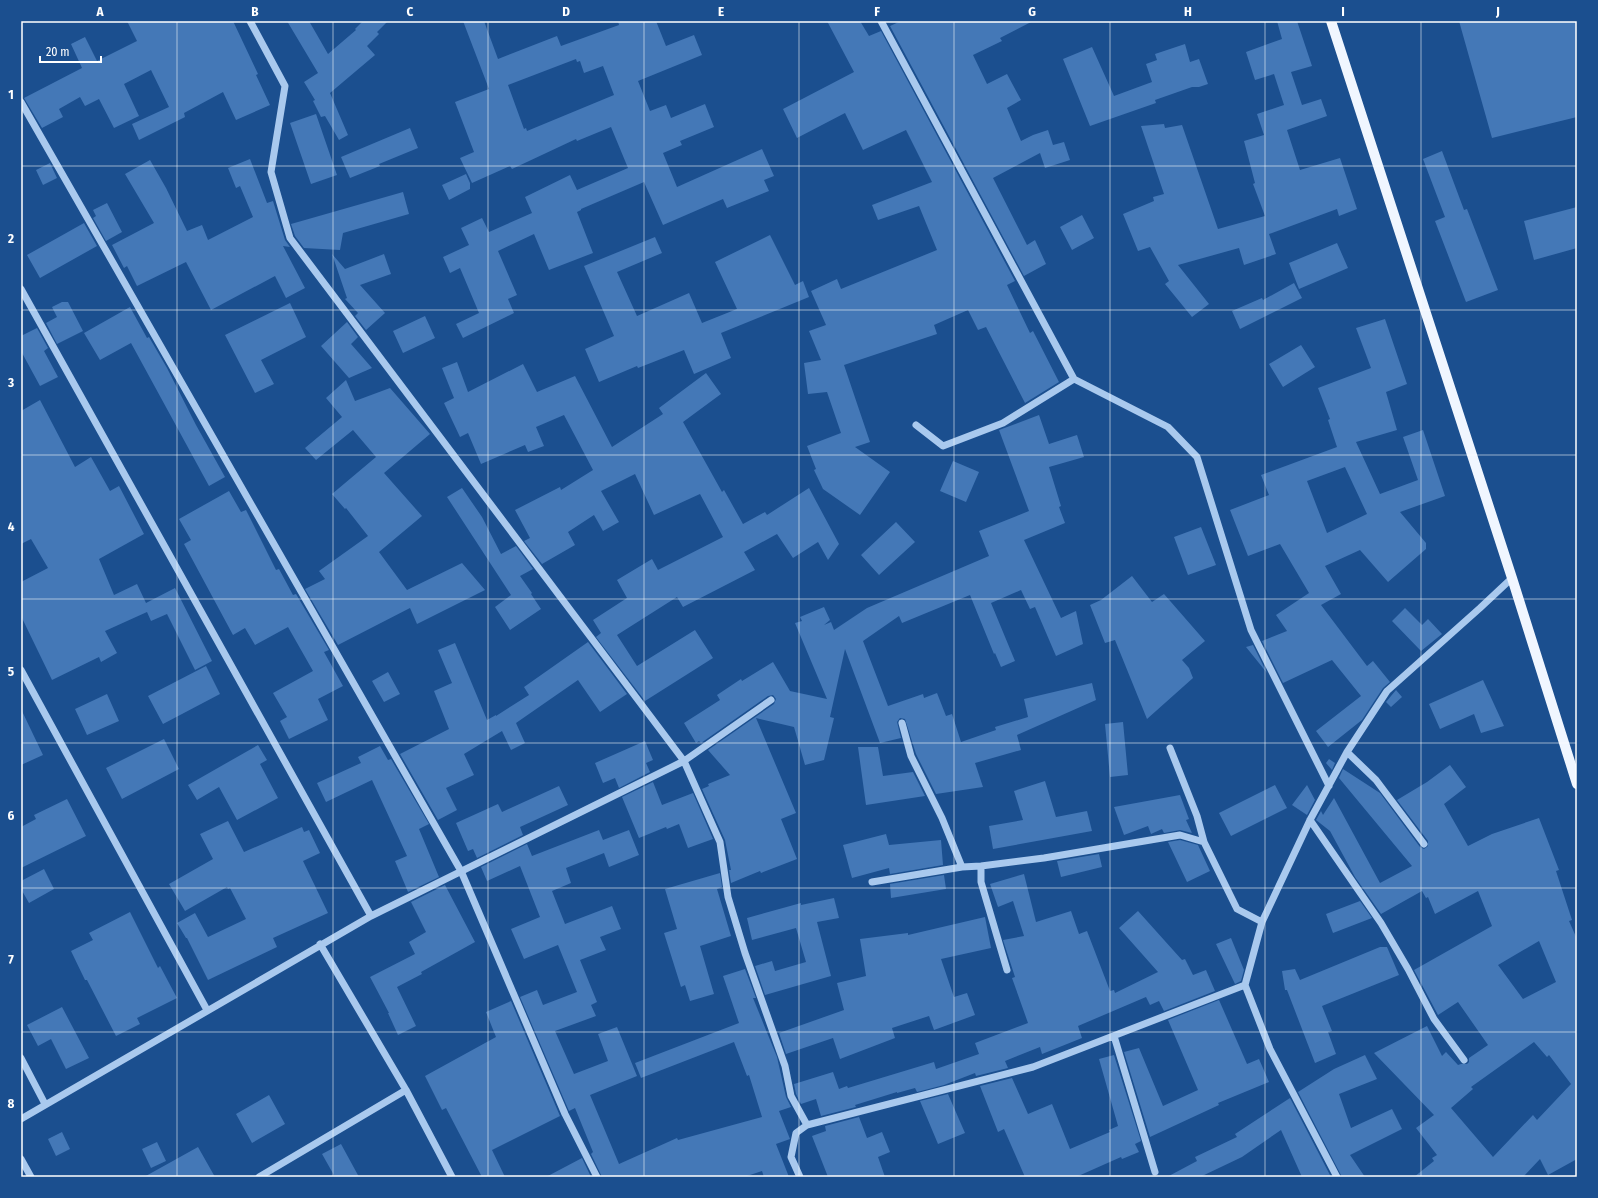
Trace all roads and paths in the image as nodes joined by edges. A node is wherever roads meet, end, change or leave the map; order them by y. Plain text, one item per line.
1 (250, 21) edge
2 (880, 21) edge
3 (1331, 21) edge
4 (21, 102) edge
5 (21, 290) edge
6 (1074, 379) junction
7 (916, 425) dead end
8 (1512, 578) junction
9 (21, 670) edge
10 (771, 700) dead end
11 (902, 723) dead end
12 (1170, 748) dead end
13 (1347, 752) junction
14 (684, 761) junction
15 (1577, 784) edge
16 (1329, 786) junction
17 (1310, 820) junction
18 (1204, 842) junction
19 (1424, 844) dead end
20 (981, 866) junction
21 (962, 867) junction
22 (460, 871) junction
23 (872, 882) dead end
24 (371, 916) junction
25 (1262, 922) junction
26 (320, 944) junction
27 (1007, 970) dead end
28 (1245, 985) junction
29 (207, 1010) junction
30 (1114, 1036) junction
31 (21, 1058) edge
32 (1464, 1060) dead end
33 (406, 1090) junction
34 (45, 1104) junction
35 (21, 1119) edge
36 (807, 1125) junction
37 (21, 1159) edge
38 (1156, 1172) dead end
39 (31, 1177) edge
40 (258, 1177) edge
41 (452, 1177) edge
42 (597, 1177) edge
43 (800, 1177) edge
44 (1336, 1177) edge

1 - 14 street
2 - 6 street
3 - 8 main road
4 - 22 street
5 - 24 street
6 - 7 street
6 - 16 street
8 - 13 street
8 - 15 main road
9 - 29 street
10 - 14 street
11 - 21 street
12 - 18 street
13 - 16 street
13 - 19 street
14 - 22 street
14 - 36 street
16 - 17 street
17 - 25 street
17 - 32 street
18 - 20 street
18 - 25 street
20 - 21 street
20 - 27 street
21 - 23 street
22 - 24 street
22 - 42 street
24 - 26 street
25 - 28 street
26 - 29 street
26 - 33 street
28 - 30 street
28 - 44 street
29 - 34 street
30 - 36 street
30 - 38 street
31 - 34 street
33 - 40 street
33 - 41 street
34 - 35 street
36 - 43 street
37 - 39 street

